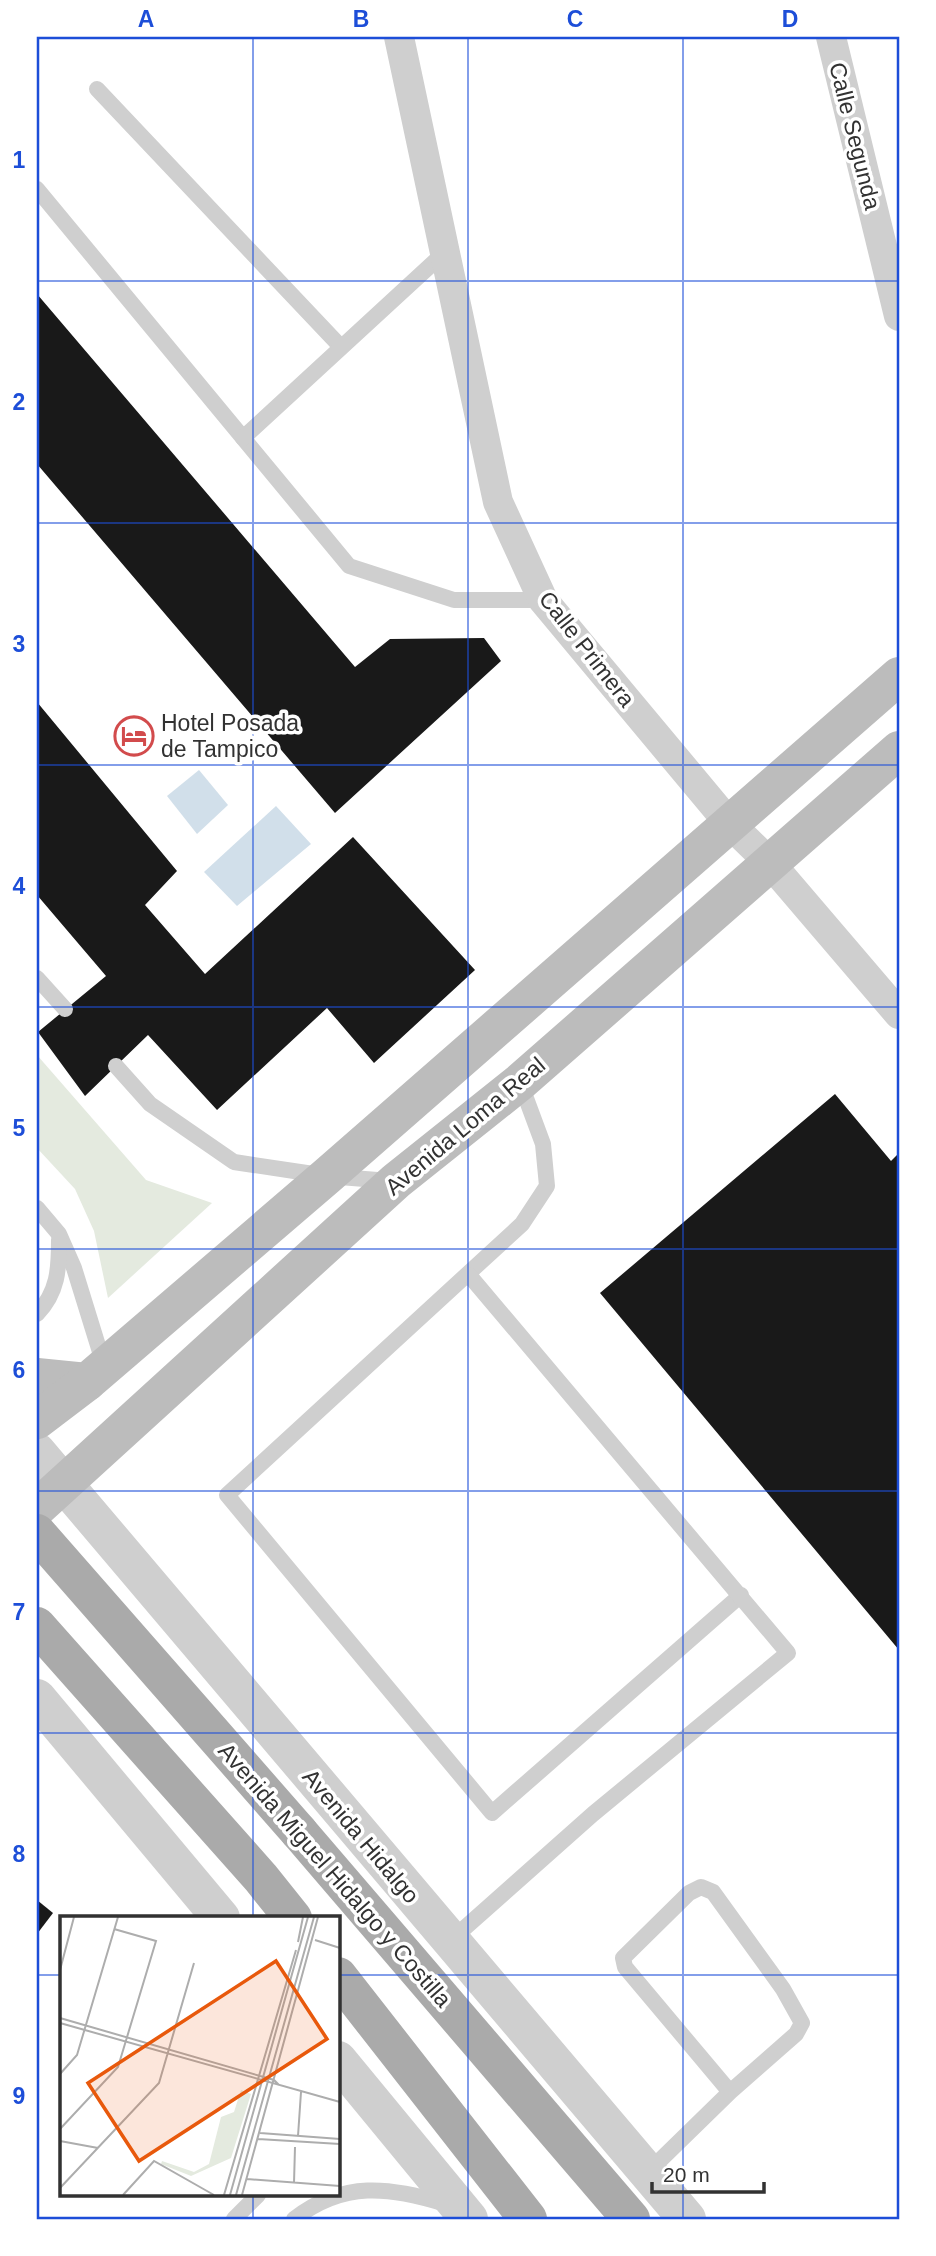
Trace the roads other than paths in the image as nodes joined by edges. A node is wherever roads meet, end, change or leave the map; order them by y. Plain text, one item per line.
1 (399, 37) edge
2 (831, 37) edge
3 (97, 89) dead end
4 (37, 189) edge
5 (445, 252) junction
6 (899, 316) edge
7 (341, 347) junction
8 (243, 438) junction
9 (543, 600) junction
10 (899, 676) edge
11 (899, 750) edge
12 (729, 823) junction
13 (770, 863) junction
14 (37, 978) edge
15 (65, 1009) dead end
16 (899, 1014) edge
17 (116, 1066) dead end
18 (520, 1082) junction
19 (327, 1176) junction
20 (396, 1181) junction
21 (37, 1208) edge
22 (59, 1234) junction
23 (468, 1275) junction
24 (37, 1314) edge
25 (96, 1375) junction
26 (37, 1377) edge
27 (37, 1420) edge
28 (37, 1452) edge
29 (50, 1496) edge
30 (99, 1524) junction
31 (37, 1533) edge
32 (37, 1554) edge
33 (741, 1595) junction
34 (37, 1626) edge
35 (37, 1698) edge
36 (219, 1916) edge
37 (291, 1916) edge
38 (450, 1941) junction
39 (340, 1979) edge
40 (340, 2062) edge
41 (730, 2092) junction
42 (647, 2173) junction
43 (340, 2195) edge
44 (257, 2196) edge
45 (337, 2196) edge
46 (465, 2213) edge
47 (234, 2219) edge
48 (294, 2219) edge
49 (528, 2219) edge
50 (631, 2219) edge
51 (687, 2219) edge

1 - 5 street, Calle Primera
2 - 6 street, Calle Segunda
3 - 7 lane
4 - 8 lane
5 - 7 lane
5 - 9 street, Calle Primera
7 - 8 lane
8 - 9 lane
9 - 12 street, Calle Primera
10 - 12 main road
11 - 13 main road, Avenida Loma Real
12 - 13 street, Calle Primera
12 - 19 main road
13 - 16 street, Calle Primera
13 - 18 main road, Avenida Loma Real
14 - 15 lane
17 - 19 lane
18 - 20 main road, Avenida Loma Real
18 - 23 lane
19 - 20 lane
19 - 25 main road
20 - 29 main road, Avenida Loma Real
21 - 22 lane
22 - 24 lane
22 - 25 lane
23 - 33 lane
23 - 33 lane
25 - 26 main road
25 - 27 main road
28 - 29 street, Avenida Hidalgo
29 - 30 street, Avenida Hidalgo
30 - 32 street
30 - 38 street, Avenida Hidalgo
31 - 50 main road, Avenida Miguel Hidalgo y Costilla, bridge
33 - 38 lane
34 - 37 main road
35 - 36 street
38 - 42 street, Avenida Hidalgo
39 - 49 main road
40 - 46 street
41 - 41 lane
41 - 42 lane
42 - 51 street, Avenida Hidalgo
43 - 46 lane
44 - 47 lane
45 - 48 lane

